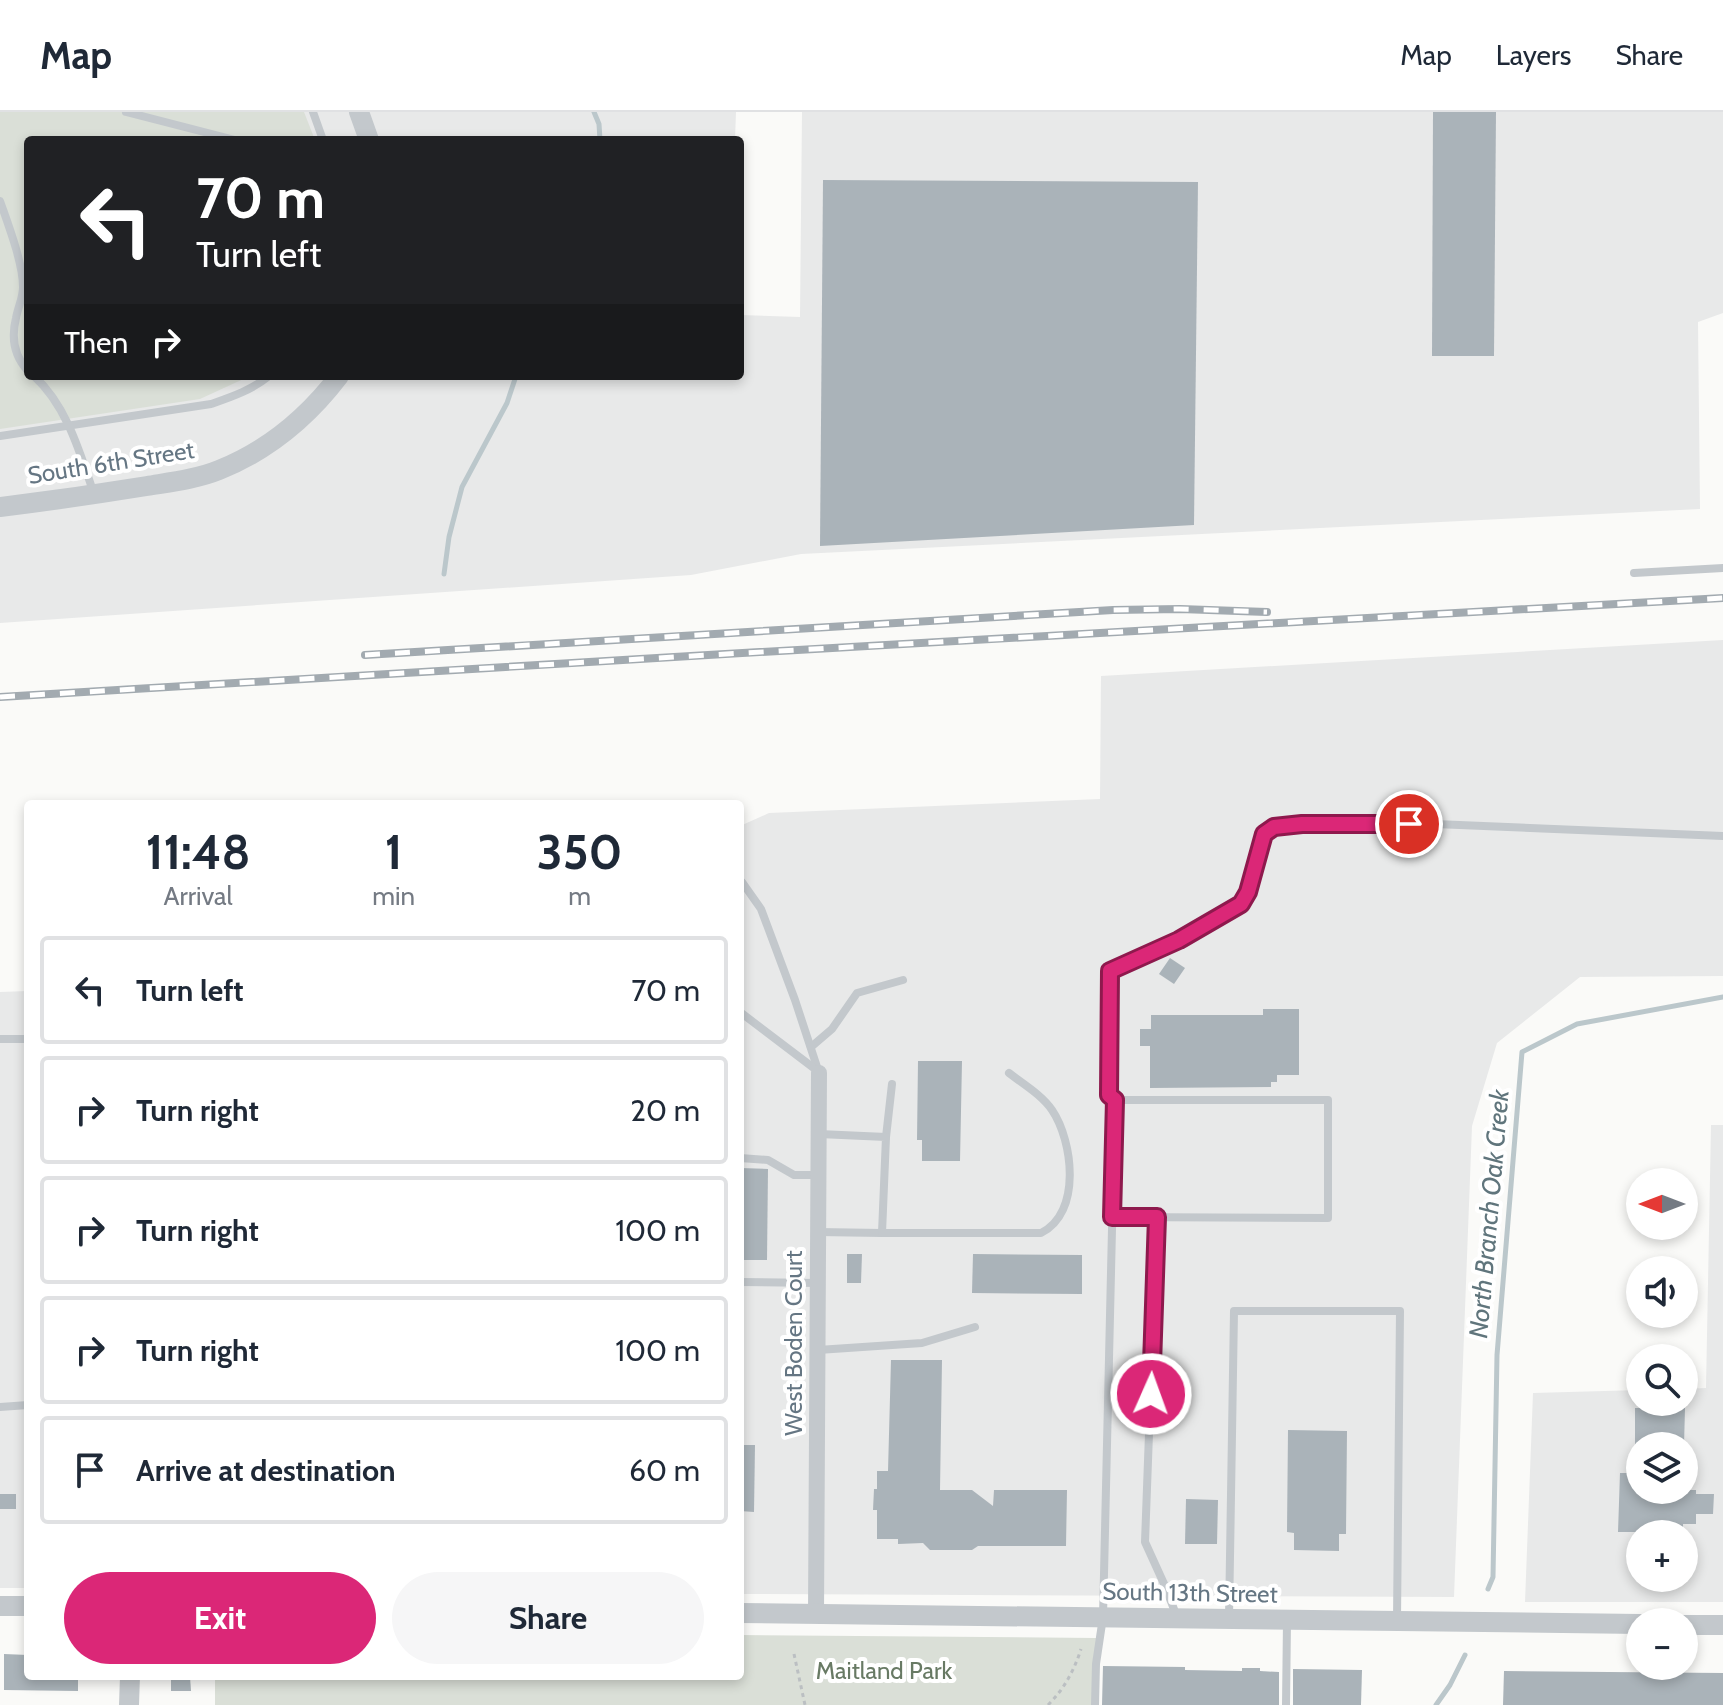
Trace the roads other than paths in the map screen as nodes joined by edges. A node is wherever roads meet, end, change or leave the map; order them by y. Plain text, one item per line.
1 (126, 112) edge
2 (313, 112) edge
3 (359, 112) edge
4 (219, 136) edge
5 (322, 136) edge
6 (368, 136) edge
7 (0, 201) edge
8 (24, 366) edge
9 (38, 380) edge
10 (264, 380) edge
11 (336, 380) edge
12 (69, 426) junction
13 (0, 436) edge
14 (94, 495) junction
15 (0, 507) edge
16 (1723, 568) edge
17 (1634, 573) dead end
18 (1723, 836) edge
19 (744, 885) edge
20 (903, 980) dead end
21 (744, 1015) edge
22 (0, 1039) edge
23 (24, 1039) edge
24 (811, 1047) junction
25 (819, 1073) junction
26 (1009, 1073) dead end
27 (892, 1084) dead end
28 (1115, 1100) junction
29 (819, 1134) junction
30 (886, 1137) junction
31 (744, 1158) edge
32 (819, 1175) junction
33 (1112, 1217) junction
34 (1157, 1217) junction
35 (818, 1232) junction
36 (882, 1233) junction
37 (744, 1282) edge
38 (818, 1283) junction
39 (975, 1327) dead end
40 (818, 1350) junction
41 (24, 1405) edge
42 (0, 1407) edge
43 (0, 1606) edge
44 (24, 1606) edge
45 (744, 1613) edge
46 (816, 1614) junction
47 (1103, 1617) junction
48 (1178, 1618) junction
49 (1229, 1619) junction
50 (1287, 1620) junction
51 (1397, 1621) junction
52 (1626, 1624) edge
53 (1698, 1625) edge
54 (1723, 1625) edge
55 (130, 1680) edge
56 (129, 1705) edge
57 (1095, 1705) edge
58 (1286, 1705) edge

1 - 4 lane
2 - 5 lane
3 - 6 street
7 - 8 lane
9 - 12 lane
10 - 12 lane
11 - 14 street, South 6th Street
12 - 13 lane
12 - 14 lane
14 - 15 street, South 6th Street
16 - 17 lane
18 - 28 lane
19 - 24 lane
20 - 24 lane
21 - 25 lane
22 - 23 lane
24 - 25 lane
25 - 29 street, West Boden Court
26 - 36 lane
27 - 30 lane
28 - 33 lane
28 - 34 lane
29 - 30 lane
29 - 32 street, West Boden Court
30 - 36 lane
31 - 32 lane
32 - 35 street, West Boden Court
33 - 34 lane
33 - 47 lane
34 - 48 lane
35 - 36 lane
35 - 38 street, West Boden Court
37 - 38 lane
38 - 40 street, West Boden Court
39 - 40 lane
40 - 46 street, West Boden Court
41 - 42 lane
43 - 44 street
45 - 46 street, South 13th Street
46 - 47 street, South 13th Street
47 - 48 street, South 13th Street
47 - 57 lane
48 - 49 street, South 13th Street
49 - 50 street, South 13th Street
49 - 51 lane
50 - 51 street, South 13th Street
50 - 58 lane
51 - 52 street, South 13th Street
53 - 54 street
55 - 56 street

